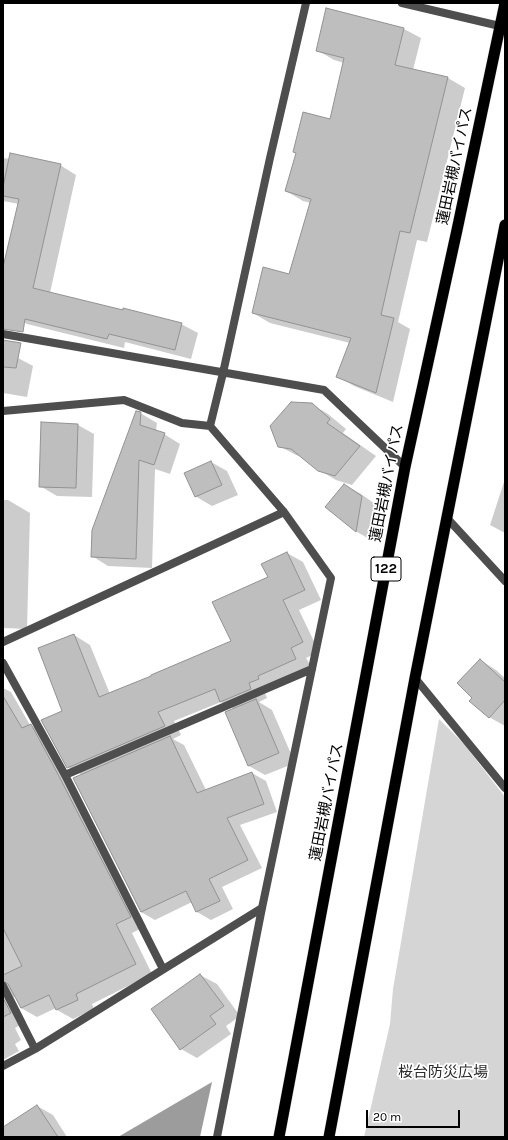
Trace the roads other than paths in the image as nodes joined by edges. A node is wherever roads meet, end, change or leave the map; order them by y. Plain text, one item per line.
1 (306, 3) edge
2 (402, 3) edge
3 (505, 3) edge
4 (502, 27) edge
5 (505, 225) edge
6 (504, 239) edge
7 (3, 334) edge
8 (224, 373) junction
9 (3, 411) edge
10 (210, 426) junction
11 (405, 468) junction
12 (284, 512) junction
13 (446, 517) junction
14 (505, 581) edge
15 (3, 642) edge
16 (3, 664) edge
17 (312, 669) junction
18 (415, 678) junction
19 (65, 775) junction
20 (505, 788) edge
21 (262, 908) junction
22 (163, 969) junction
23 (3, 986) edge
24 (35, 1049) junction
25 (3, 1066) edge
26 (217, 1137) edge
27 (279, 1137) edge
28 (329, 1137) edge

1 - 8 street
2 - 4 street
3 - 4 highway, 蓮田岩槻バイパス / 122
4 - 11 highway, 蓮田岩槻バイパス / 122
5 - 6 highway
6 - 13 highway
7 - 8 street
8 - 10 street
8 - 11 street
9 - 10 street
10 - 12 street
11 - 27 highway, 蓮田岩槻バイパス / 122
12 - 15 street
12 - 17 street
13 - 14 street
13 - 18 highway
16 - 19 street
17 - 19 street
17 - 21 street
18 - 20 street
18 - 28 highway
19 - 22 street
21 - 22 street
21 - 26 street
22 - 24 street
23 - 24 street
24 - 25 street

